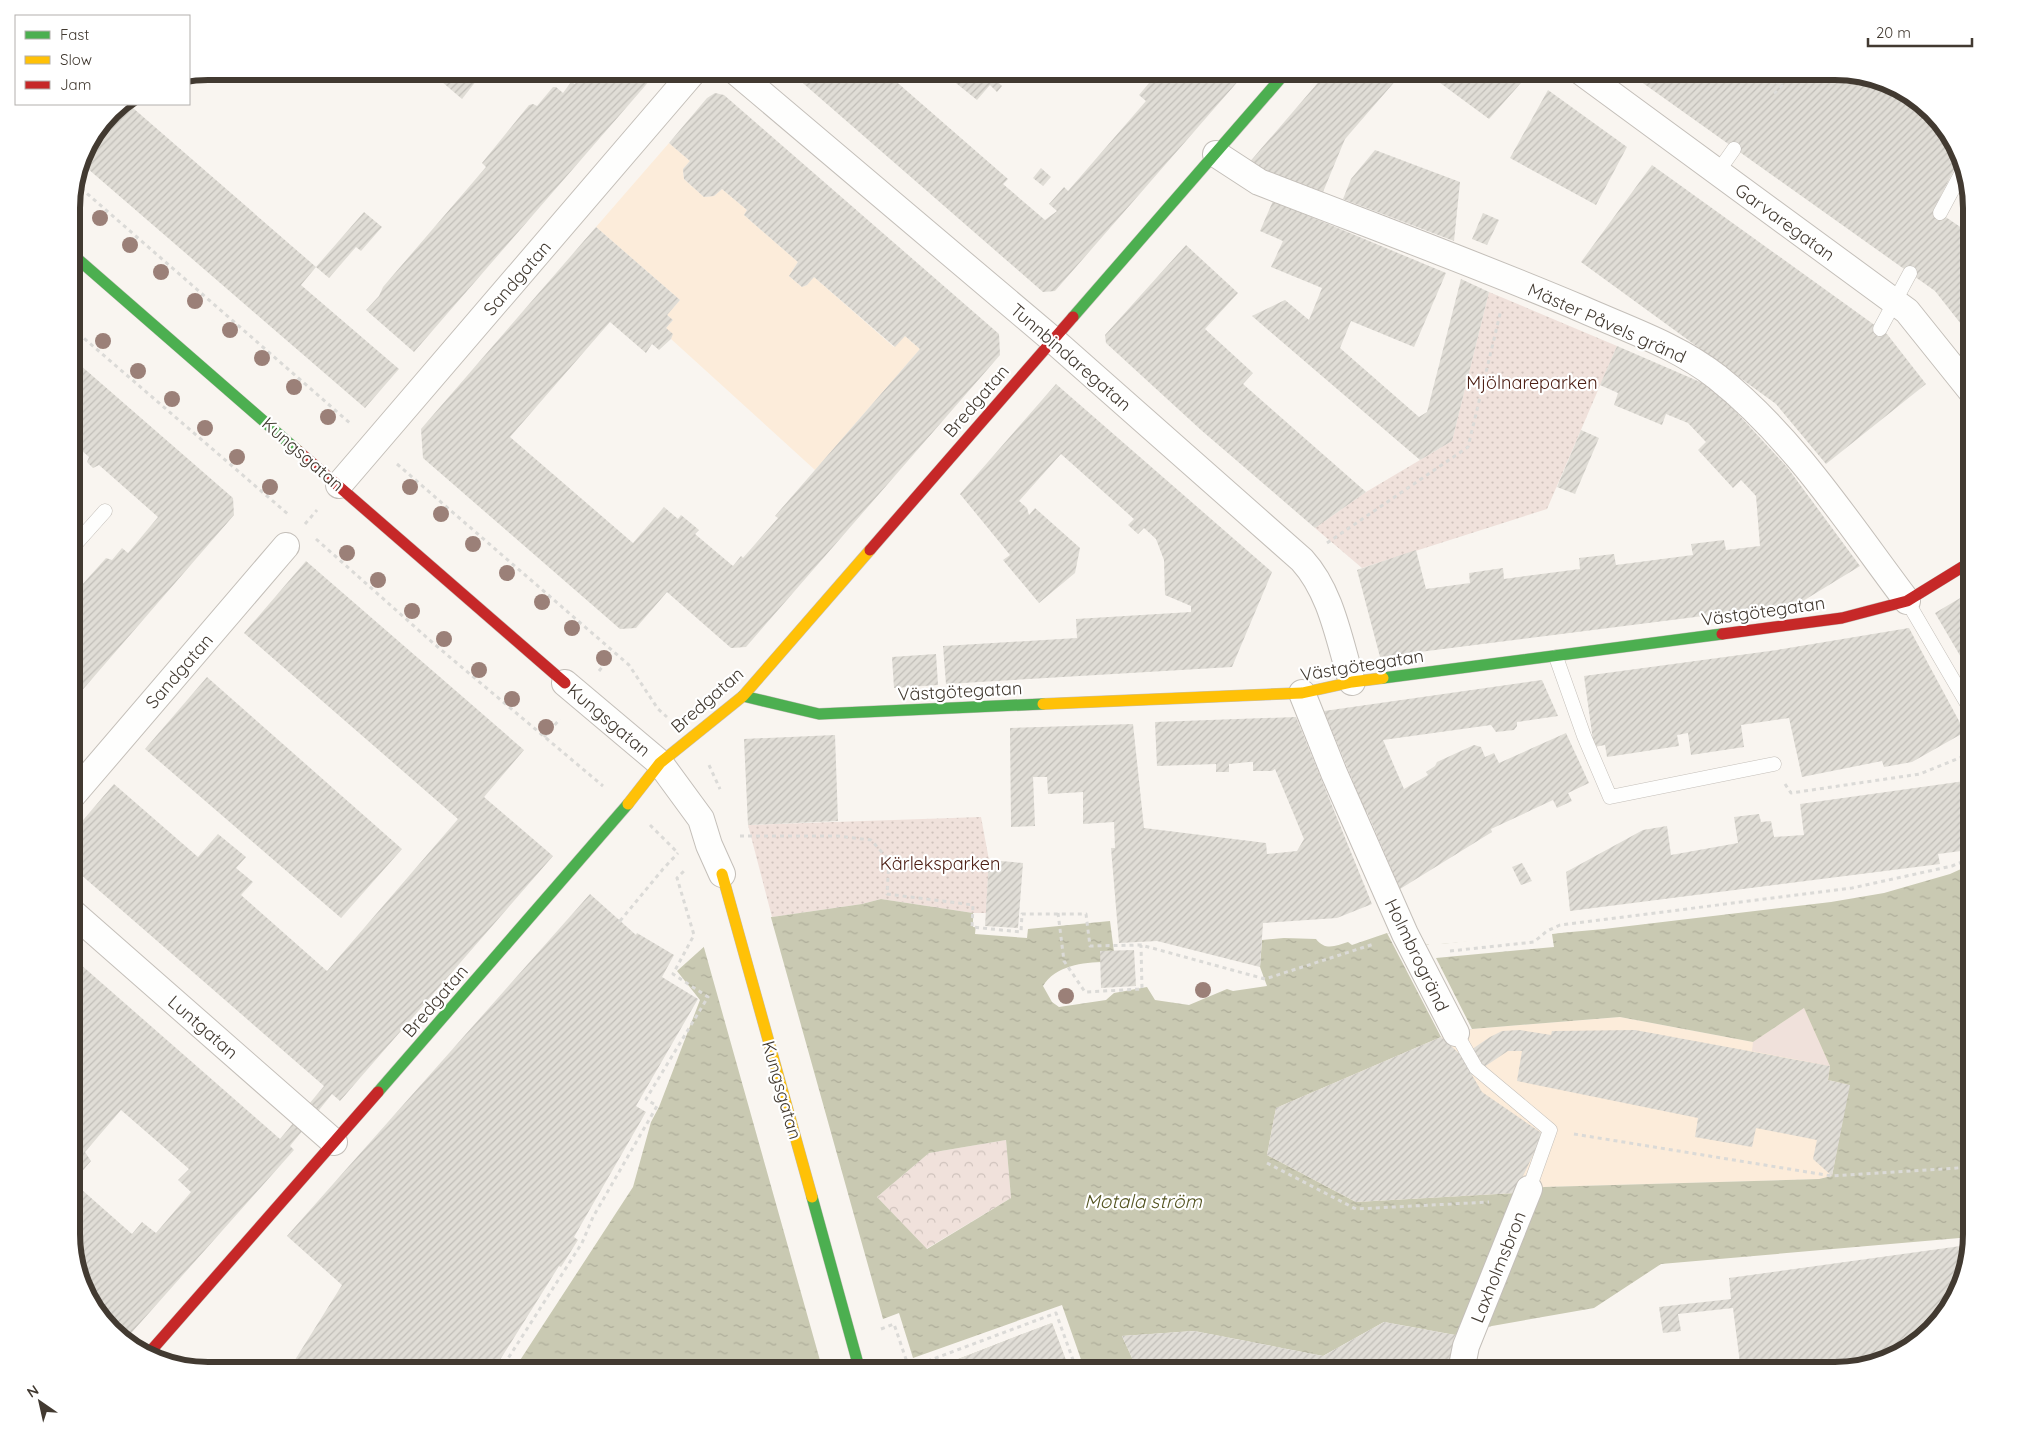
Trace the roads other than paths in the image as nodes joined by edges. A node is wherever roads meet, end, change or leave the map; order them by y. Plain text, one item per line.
1 (686, 80) edge
2 (746, 80) edge
3 (1279, 80) edge
4 (1592, 80) edge
5 (1734, 148) dead end
6 (1216, 154) junction
7 (1717, 173) junction
8 (1959, 177) edge
9 (1940, 213) dead end
10 (80, 261) edge
11 (1910, 273) dead end
12 (1894, 302) junction
13 (1880, 329) dead end
14 (1053, 340) junction
15 (1963, 381) edge
16 (339, 485) junction
17 (105, 511) dead end
18 (80, 539) edge
19 (286, 546) road end
20 (1963, 567) edge
21 (1907, 601) junction
22 (1556, 657) junction
23 (1352, 682) junction
24 (565, 683) joint
25 (1302, 693) junction
26 (743, 696) junction
27 (1963, 697) edge
28 (660, 763) junction
29 (1774, 764) dead end
30 (80, 787) edge
31 (722, 874) joint
32 (80, 919) edge
33 (1456, 1033) joint
34 (334, 1142) junction
35 (1527, 1194) joint
36 (153, 1349) edge
37 (1463, 1358) edge
38 (858, 1362) edge

1 - 16 street, Sandgatan
2 - 14 street, Tunnbindaregatan
3 - 6 street, Bredgatan
4 - 7 street, Garvaregatan
5 - 7 lane
6 - 14 street, Bredgatan
6 - 21 street, Mäster Påvels gränd
7 - 12 street, Garvaregatan
8 - 9 lane
10 - 16 street, Kungsgatan
11 - 12 lane
12 - 13 lane
12 - 15 street, Garvaregatan
14 - 23 street, Tunnbindaregatan
14 - 26 street, Bredgatan
16 - 24 street, Kungsgatan
17 - 18 lane
19 - 30 street, Sandgatan
20 - 21 street, Västgötegatan
21 - 22 street, Västgötegatan
21 - 27 lane, Mäster Påvels gränd
22 - 23 street, Västgötegatan
22 - 29 lane
23 - 25 street, Västgötegatan
24 - 28 street, Kungsgatan
25 - 26 street, Västgötegatan
25 - 33 street, Holmbrogränd
26 - 28 street, Bredgatan
28 - 31 street, Kungsgatan
28 - 34 street, Bredgatan
31 - 38 street, Kungsgatan
32 - 34 street, Luntgatan
33 - 35 lane, Holmbrogränd
34 - 36 street, Bredgatan
35 - 37 street, Laxholmsbron

